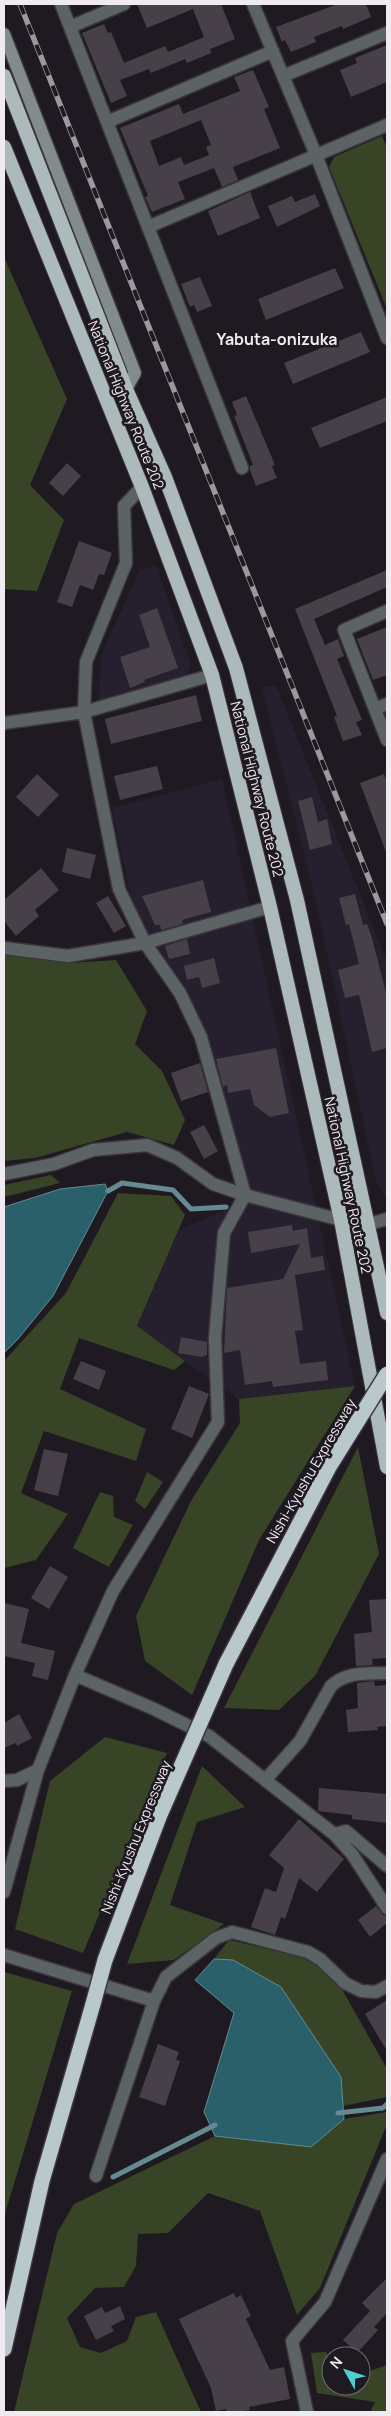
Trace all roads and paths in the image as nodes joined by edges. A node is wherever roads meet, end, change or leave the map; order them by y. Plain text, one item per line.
1 (61, 4) edge
2 (124, 4) edge
3 (253, 4) edge
4 (70, 27) junction
5 (387, 33) edge
6 (4, 34) edge
7 (273, 51) junction
8 (4, 76) edge
9 (283, 76) junction
10 (107, 122) junction
11 (387, 125) edge
12 (4, 148) edge
13 (316, 155) junction
14 (148, 227) junction
15 (387, 338) edge
16 (126, 388) junction
17 (242, 468) dead end
18 (142, 488) junction
19 (387, 611) edge
20 (212, 675) junction
21 (381, 707) edge
22 (84, 712) junction
23 (4, 723) edge
24 (387, 740) edge
25 (270, 906) junction
26 (145, 943) junction
27 (4, 948) edge
28 (4, 1174) edge
29 (245, 1195) junction
30 (387, 1219) edge
31 (341, 1220) junction
32 (369, 1224) junction
33 (387, 1313) edge
34 (387, 1374) edge
35 (387, 1467) edge
36 (387, 1673) edge
37 (75, 1675) junction
38 (38, 1770) junction
39 (266, 1779) junction
40 (4, 1781) edge
41 (334, 1834) junction
42 (387, 1866) edge
43 (4, 1892) edge
44 (387, 1908) edge
45 (4, 1955) edge
46 (387, 1986) edge
47 (154, 2001) junction
48 (387, 2159) edge
49 (96, 2176) dead end
50 (4, 2349) edge
51 (307, 2412) edge

1 - 4 street
2 - 4 street
3 - 7 street
4 - 10 street
5 - 9 street
6 - 16 main road
7 - 9 street
7 - 10 street
8 - 16 highway, National Highway Route 202
9 - 13 street
10 - 14 street
11 - 13 street
12 - 18 highway, National Highway Route 202
13 - 14 street
13 - 15 street
14 - 17 street
16 - 32 highway, National Highway Route 202
18 - 20 highway, National Highway Route 202
18 - 22 street
19 - 21 street
20 - 22 street
20 - 25 highway, National Highway Route 202
21 - 24 street
22 - 23 street
22 - 26 street
25 - 26 street
25 - 31 highway, National Highway Route 202
26 - 27 street
26 - 29 street
28 - 29 street
29 - 31 street
29 - 37 street
30 - 32 street
31 - 32 street
31 - 35 highway, National Highway Route 202
32 - 33 highway, National Highway Route 202
34 - 50 highway, Nishi-Kyushu Expressway, bridge
36 - 39 street
37 - 38 street
37 - 39 street
38 - 40 street
38 - 43 street
39 - 41 street
41 - 42 street
41 - 44 street
45 - 47 street
46 - 47 street
47 - 49 street
48 - 51 street

